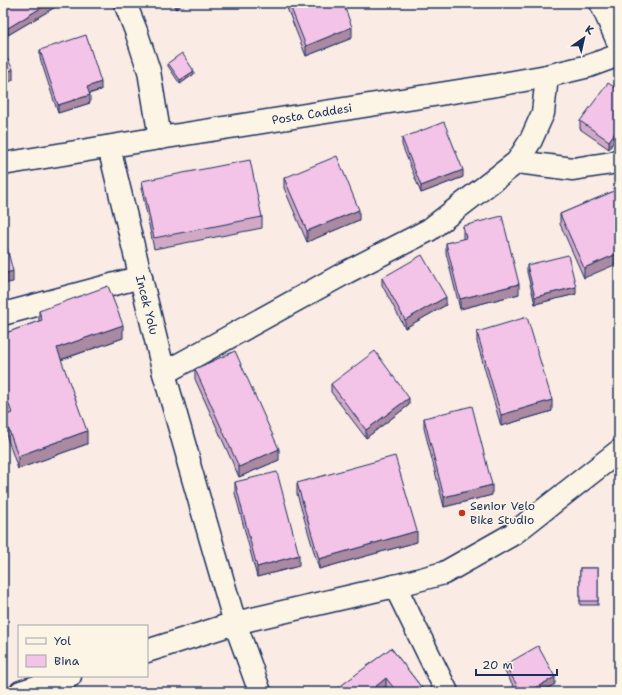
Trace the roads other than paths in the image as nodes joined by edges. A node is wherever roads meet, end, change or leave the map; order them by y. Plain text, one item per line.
1 (125, 3) edge
2 (600, 3) edge
3 (619, 44) edge
4 (619, 55) edge
5 (547, 76) junction
6 (160, 138) junction
7 (109, 147) junction
8 (619, 160) edge
9 (517, 162) junction
10 (3, 164) edge
11 (141, 277) junction
12 (3, 314) edge
13 (164, 373) junction
14 (619, 451) edge
15 (396, 586) junction
16 (235, 623) junction
17 (148, 651) edge
18 (67, 677) edge
19 (20, 692) edge
20 (260, 692) edge
21 (447, 692) edge

1 - 6 street
2 - 3 street
4 - 5 street, Posta Caddesi
5 - 6 street, Posta Caddesi
5 - 9 street
6 - 7 street, Posta Caddesi
7 - 10 street, Posta Caddesi
7 - 11 street, Incek Yolu
8 - 9 street
9 - 13 street
11 - 12 street
11 - 13 street, Incek Yolu
13 - 16 street, Incek Yolu
14 - 15 street
15 - 16 street
15 - 21 street
16 - 17 street
16 - 20 street, Incek Yolu
18 - 19 street

